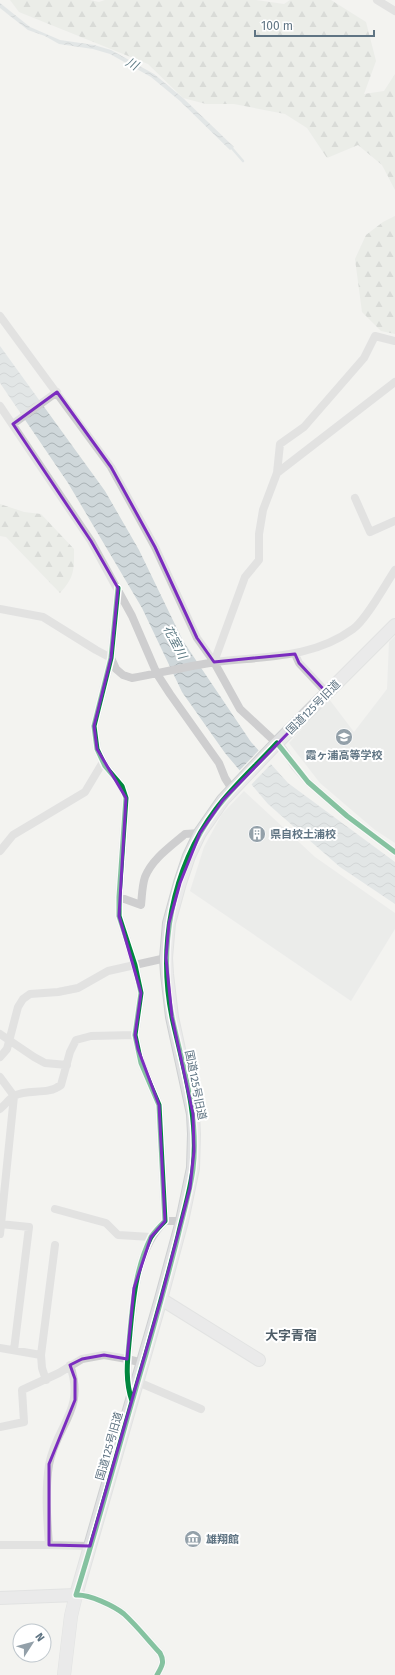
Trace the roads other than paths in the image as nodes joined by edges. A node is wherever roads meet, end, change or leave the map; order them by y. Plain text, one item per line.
1 (377, 0) edge
2 (395, 11) edge
3 (0, 316) edge
4 (395, 341) edge
5 (395, 382) edge
6 (57, 392) junction
7 (0, 406) edge
8 (12, 424) junction
9 (277, 472) junction
10 (355, 498) dead end
11 (395, 521) edge
12 (395, 570) edge
13 (118, 588) junction
14 (0, 609) edge
15 (395, 625) edge
16 (295, 654) junction
17 (111, 658) junction
18 (210, 663) junction
19 (157, 674) junction
20 (327, 693) junction
21 (274, 746) junction
22 (103, 762) junction
23 (236, 785) junction
24 (200, 834) junction
25 (0, 851) edge
26 (395, 852) edge
27 (119, 897) junction
28 (166, 958) junction
29 (135, 965) junction
30 (0, 1034) edge
31 (135, 1035) junction
32 (9, 1040) junction
33 (0, 1057) edge
34 (67, 1065) junction
35 (0, 1077) edge
36 (14, 1096) junction
37 (0, 1109) edge
38 (55, 1209) dead end
39 (165, 1221) junction
40 (182, 1221) junction
41 (1, 1224) edge
42 (0, 1234) edge
43 (152, 1237) junction
44 (55, 1246) dead end
45 (162, 1299) junction
46 (0, 1348) edge
47 (14, 1350) junction
48 (41, 1355) junction
49 (127, 1359) junction
50 (259, 1360) dead end
51 (143, 1363) junction
52 (70, 1365) junction
53 (46, 1380) junction
54 (138, 1382) junction
55 (132, 1402) junction
56 (200, 1409) dead end
57 (0, 1427) edge
58 (0, 1545) edge
59 (49, 1545) junction
60 (90, 1546) junction
61 (76, 1595) junction
62 (105, 1596) dead end
63 (0, 1598) edge
64 (96, 1599) junction
65 (64, 1675) edge
66 (157, 1675) edge

1 - 2 street
3 - 6 street
4 - 9 street
5 - 9 street
6 - 8 street
6 - 18 street
7 - 8 street
8 - 13 street
9 - 18 street
10 - 11 street
12 - 16 street
13 - 17 street
13 - 19 street
14 - 17 street
15 - 20 street, 国道125号旧道
16 - 18 street
16 - 20 street
17 - 19 street
17 - 22 street
18 - 19 street
18 - 21 street
19 - 23 street
20 - 21 street, 国道125号旧道
21 - 23 street, 国道125号旧道
21 - 26 street
22 - 25 street
22 - 27 street
23 - 24 street, 国道125号旧道
24 - 27 street
24 - 28 street, 国道125号旧道
27 - 29 street
28 - 29 street
28 - 40 street, 国道125号旧道
29 - 31 street
29 - 32 street
30 - 32 street
31 - 34 street
31 - 39 street
32 - 33 street
32 - 34 street
34 - 36 street
35 - 36 street
36 - 37 street
36 - 41 street
38 - 43 street
39 - 40 street
39 - 43 street
40 - 45 street, 国道125号旧道
41 - 42 street
41 - 47 street
43 - 49 street
44 - 48 street
45 - 50 street
45 - 51 street, 国道125号旧道
46 - 47 street
47 - 48 street
48 - 53 street
49 - 51 street
49 - 52 street
49 - 55 street
51 - 54 street, 国道125号旧道
52 - 53 street
52 - 59 street
53 - 57 street
54 - 55 street, 国道125号旧道
54 - 56 street
55 - 60 street, 国道125号旧道
58 - 59 street
59 - 60 street
60 - 61 street, 国道125号旧道
61 - 63 street
61 - 64 street
61 - 65 main road
62 - 64 street
64 - 66 street

